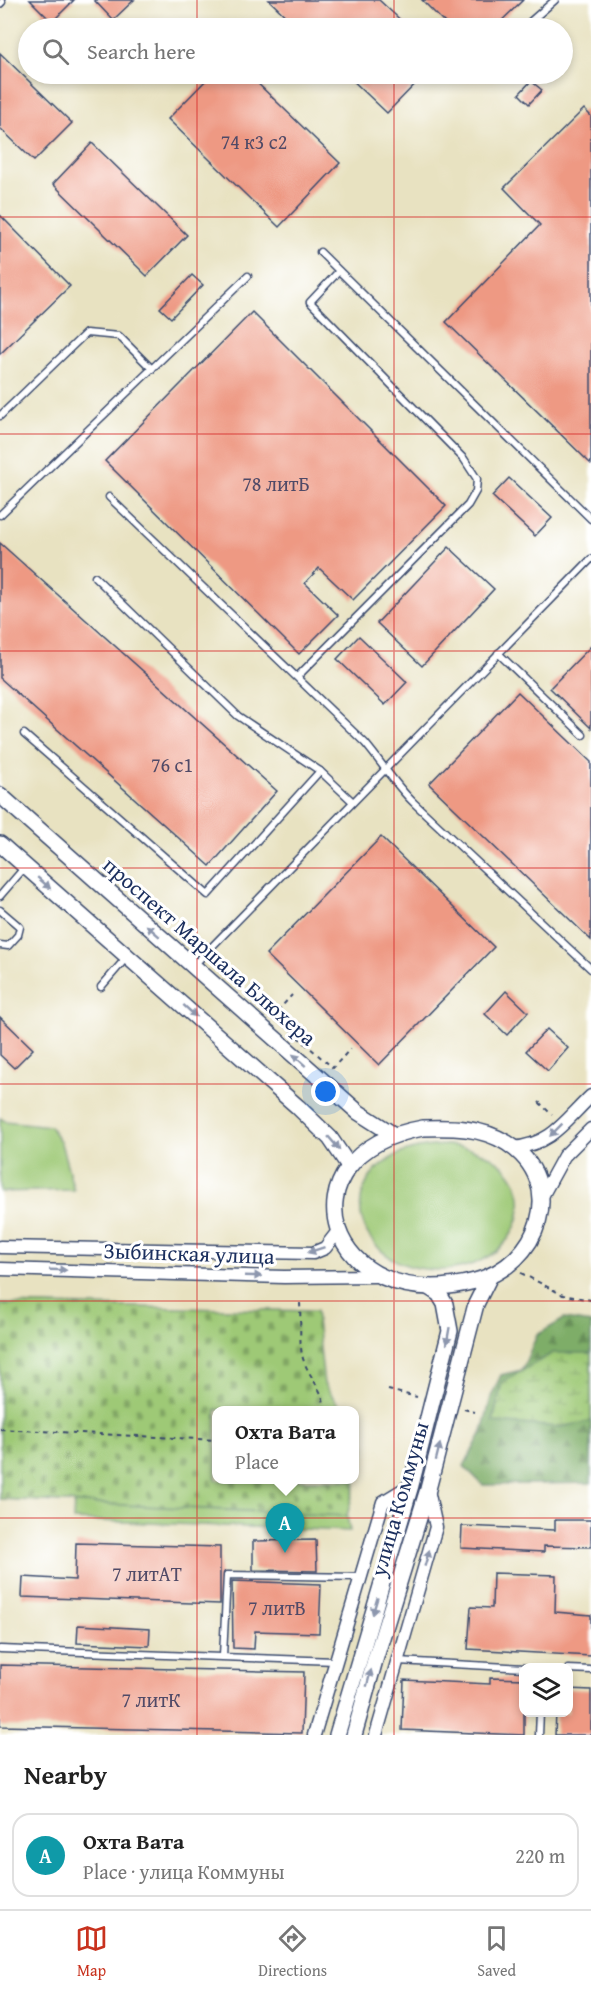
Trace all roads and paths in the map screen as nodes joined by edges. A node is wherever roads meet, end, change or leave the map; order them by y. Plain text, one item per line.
1 (555, 0) edge
2 (534, 18) edge
3 (320, 252) dead end
4 (339, 271) junction
5 (248, 276) dead end
6 (152, 369) junction
7 (0, 416) edge
8 (109, 497) dead end
9 (0, 515) edge
10 (591, 519) edge
11 (591, 559) edge
12 (584, 566) junction
13 (591, 571) edge
14 (94, 577) dead end
15 (498, 653) junction
16 (297, 677) junction
17 (24, 734) dead end
18 (584, 735) dead end
19 (386, 768) junction
20 (320, 771) junction
21 (0, 795) edge
22 (353, 802) junction
23 (0, 844) edge
24 (25, 866) junction
25 (0, 896) edge
26 (0, 910) edge
27 (0, 945) edge
28 (128, 956) junction
29 (193, 966) junction
30 (591, 969) edge
31 (101, 987) dead end
32 (292, 995) dead end
33 (351, 1048) dead end
34 (591, 1095) edge
35 (591, 1129) edge
36 (394, 1135) junction
37 (513, 1148) junction
38 (349, 1166) junction
39 (541, 1198) junction
40 (339, 1230) junction
41 (0, 1247) edge
42 (508, 1265) junction
43 (0, 1269) edge
44 (376, 1276) junction
45 (490, 1276) junction
46 (428, 1287) junction
47 (591, 1300) edge
48 (300, 1303) dead end
49 (324, 1406) edge
50 (0, 1429) edge
51 (212, 1440) edge
52 (411, 1485) junction
53 (428, 1489) junction
54 (360, 1577) junction
55 (0, 1649) edge
56 (223, 1656) junction
57 (335, 1661) junction
58 (398, 1661) junction
59 (519, 1668) edge
60 (573, 1669) edge
61 (591, 1670) edge
62 (540, 1717) edge
63 (314, 1735) edge
64 (337, 1735) edge
65 (354, 1735) edge
66 (376, 1735) edge
67 (539, 1735) edge

1 - 2 lane
3 - 4 lane
4 - 10 lane
4 - 16 lane
5 - 6 lane
6 - 7 lane
6 - 9 lane
8 - 16 lane
11 - 12 lane
12 - 13 lane
12 - 15 lane
14 - 20 lane
15 - 18 lane
15 - 19 lane
16 - 19 lane
17 - 20 lane
19 - 22 lane
19 - 30 lane
20 - 22 lane
29 -> 21 street, проспект Маршала Блюхера
22 - 29 lane
23 - 24 street
24 - 25 lane
24 -> 28 street
26 - 27 lane
28 - 31 lane
28 -> 38 street
36 -> 29 street, проспект Маршала Блюхера
32 - 33 path
34 -> 37 street
35 - 39 street
36 - 37 street
36 - 38 street
37 - 39 street
38 - 40 street
39 - 42 street
40 -> 41 street, Зыбинская улица
40 - 44 street
42 - 45 street
42 - 47 path
43 -> 44 street, Зыбинская улица
44 - 46 street
45 - 46 street
53 -> 45 street, улица Коммуны
46 -> 52 street, улица Коммуны
48 - 49 path
50 - 51 path
52 - 54 street
52 -> 64 street, улица Коммуны
58 -> 53 street
65 -> 53 street, улица Коммуны
54 - 56 lane
54 - 57 street
55 - 56 lane
56 - 57 lane
57 - 63 street
58 - 59 lane
58 - 66 street
60 - 61 lane
62 - 67 lane

